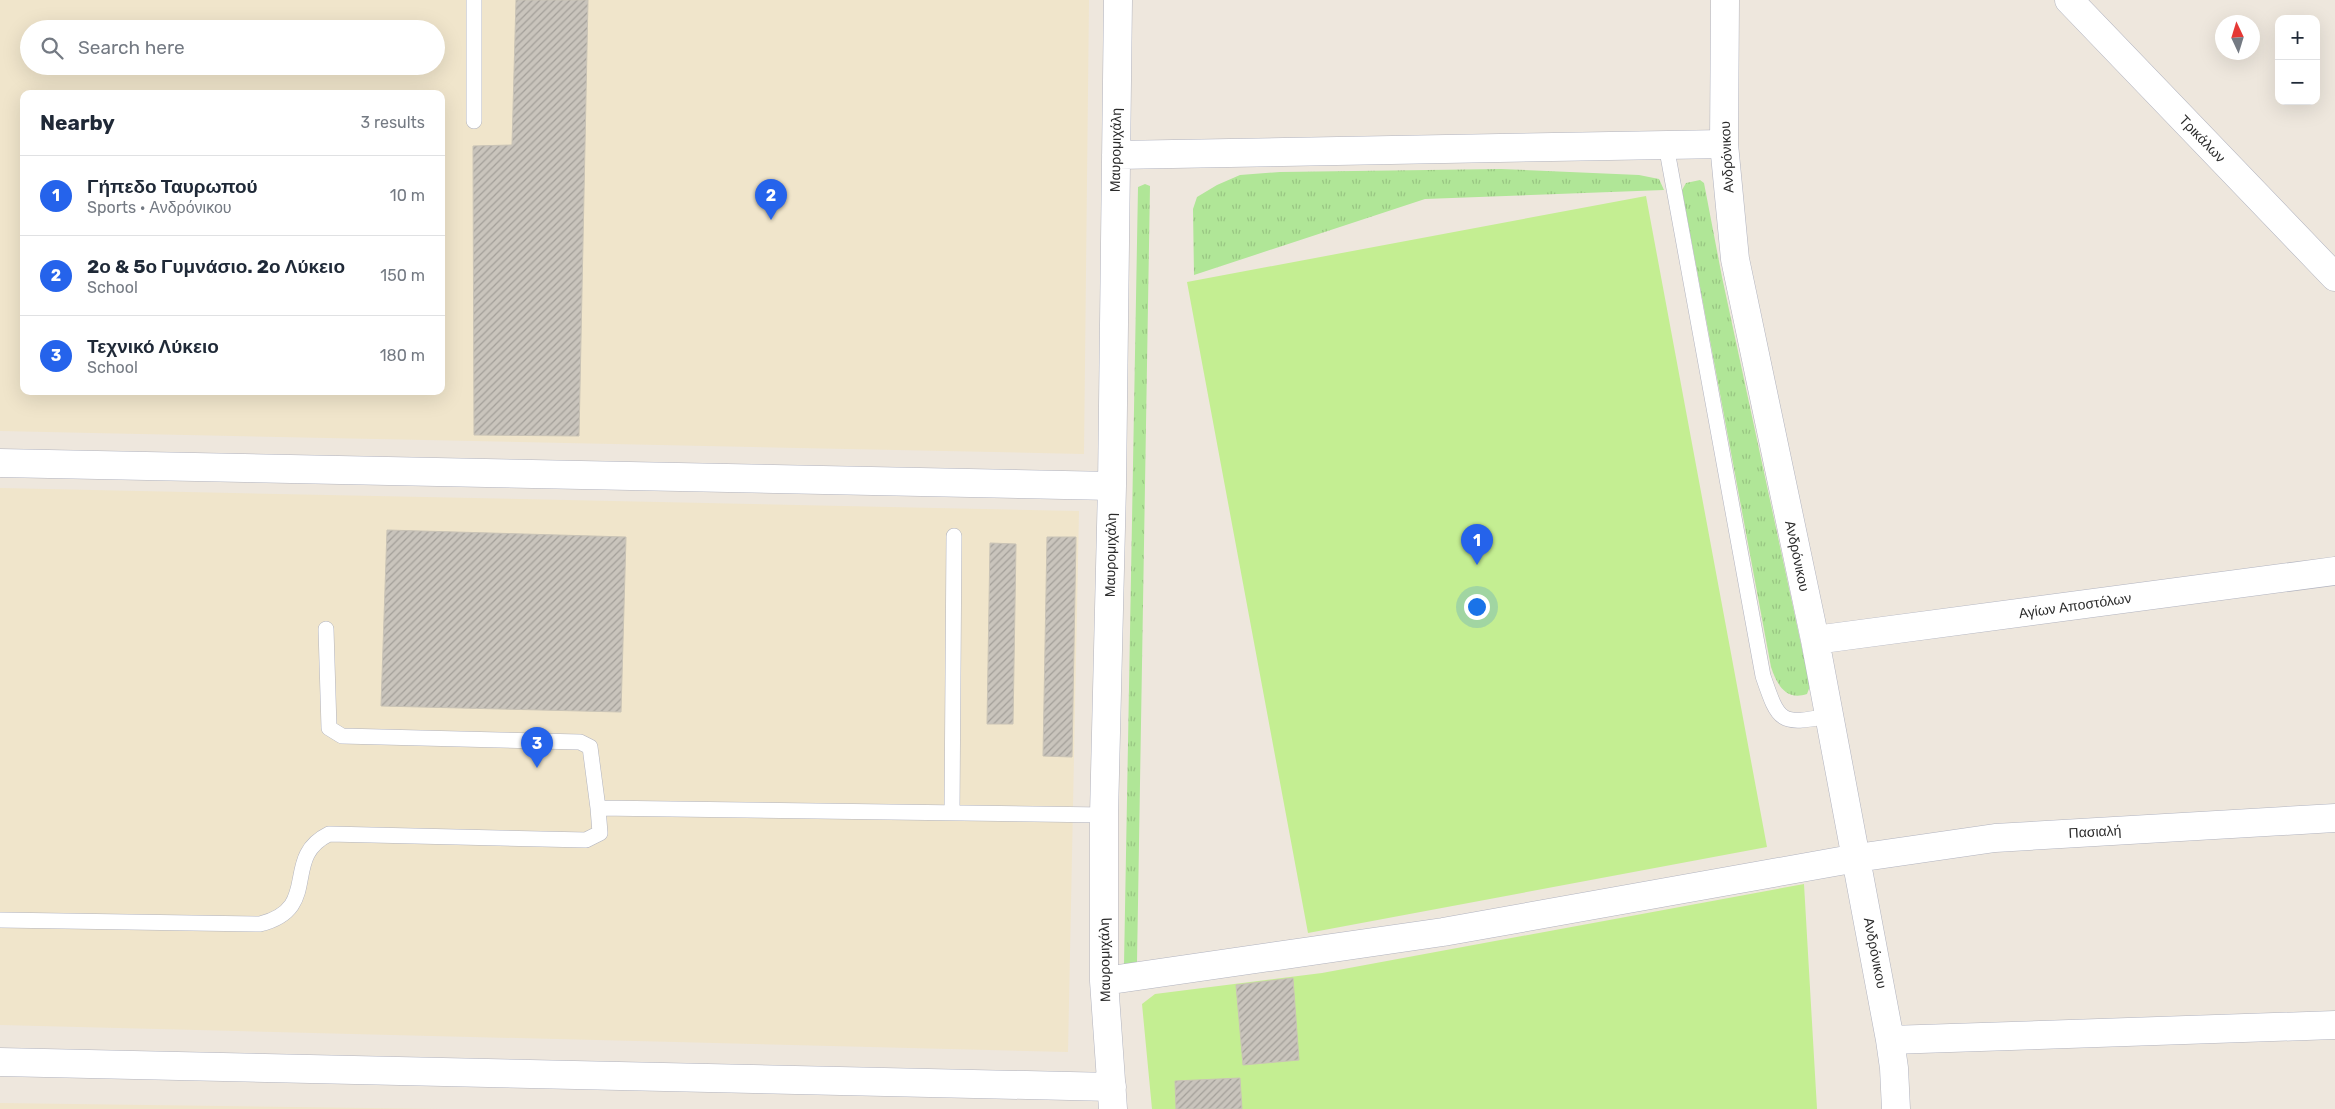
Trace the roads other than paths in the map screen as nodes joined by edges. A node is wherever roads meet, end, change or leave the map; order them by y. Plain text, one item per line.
1 (474, 0) edge
2 (1118, 0) edge
3 (1725, 0) edge
4 (2069, 0) edge
5 (474, 121) dead end
6 (1724, 144) junction
7 (1666, 145) junction
8 (1116, 155) junction
9 (2335, 277) edge
10 (0, 463) edge
11 (1112, 486) junction
12 (954, 536) dead end
13 (2335, 571) edge
14 (326, 629) dead end
15 (1815, 640) junction
16 (1829, 716) junction
17 (598, 808) junction
18 (952, 813) junction
19 (1104, 815) junction
20 (2335, 818) edge
21 (1857, 858) junction
22 (0, 920) edge
23 (1104, 981) junction
24 (2335, 1025) edge
25 (1890, 1040) junction
26 (0, 1062) edge
27 (1112, 1098) edge
28 (1896, 1109) edge

1 - 5 lane
2 - 8 street, Μαυρομιχάλη
3 - 6 street, Ανδρόνικου
4 - 9 street, Τρικάλων
6 - 7 street
6 - 15 street, Ανδρόνικου
7 - 8 street
7 - 16 lane
8 - 11 street, Μαυρομιχάλη
10 - 11 street
11 - 19 street, Μαυρομιχάλη
12 - 18 lane
13 - 15 street, Αγίων Αποστόλων
14 - 17 lane
15 - 16 street, Ανδρόνικου
16 - 21 street, Ανδρόνικου
17 - 18 lane
17 - 22 lane
18 - 19 lane
19 - 23 street, Μαυρομιχάλη
20 - 21 street, Πασιαλή
21 - 23 street, Πασιαλή
21 - 25 street, Ανδρόνικου
23 - 27 street, Μαυρομιχάλη
24 - 25 street
25 - 28 street, Ανδρόνικου
26 - 27 street

